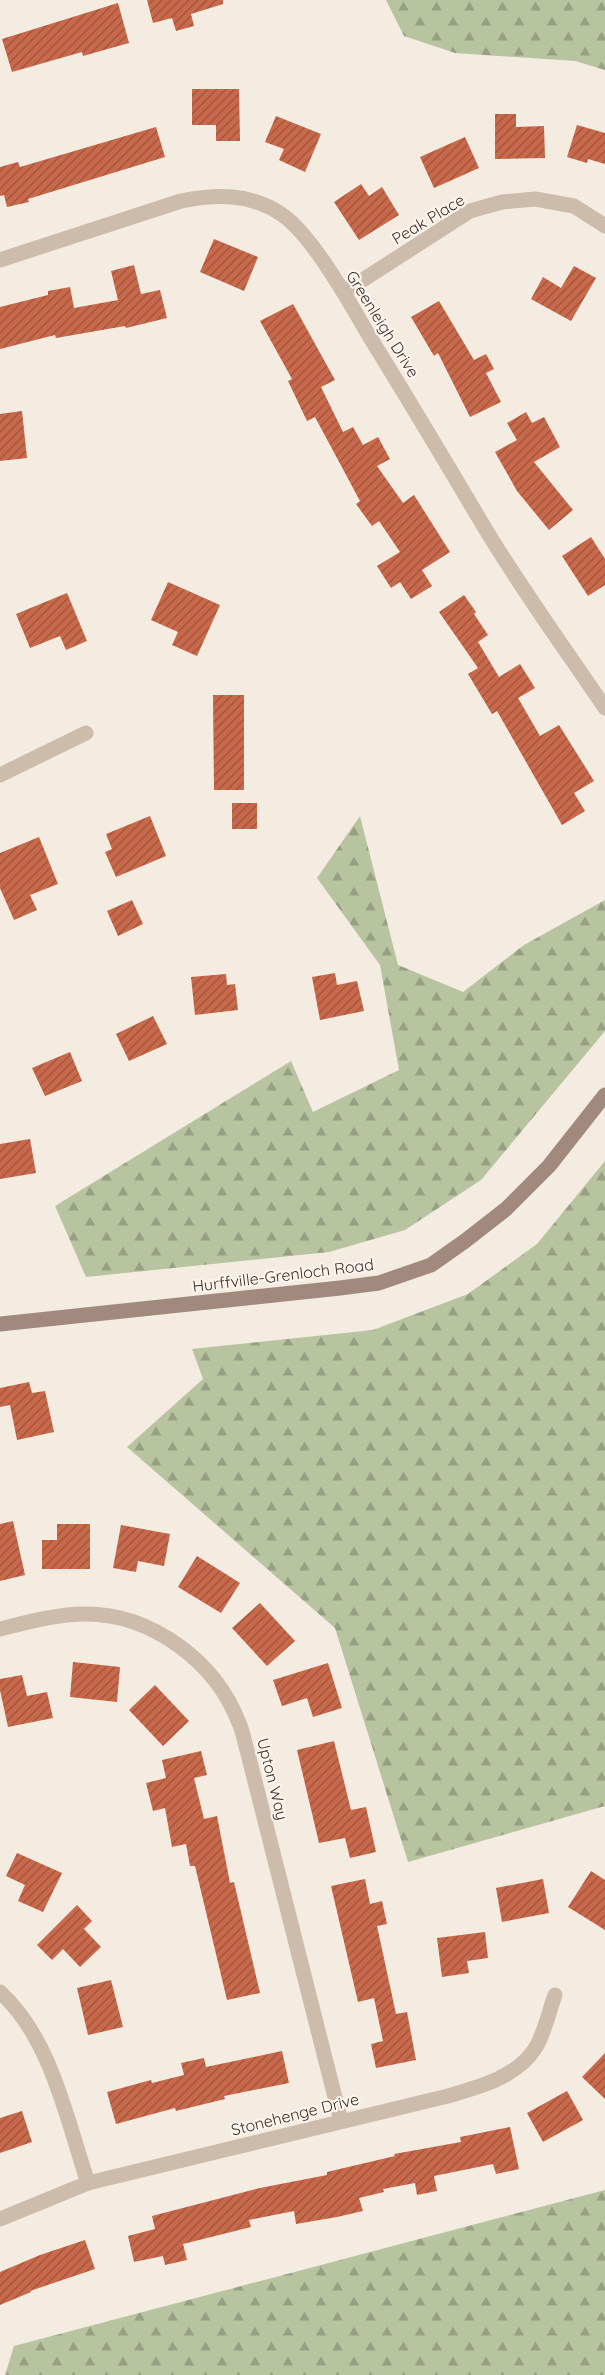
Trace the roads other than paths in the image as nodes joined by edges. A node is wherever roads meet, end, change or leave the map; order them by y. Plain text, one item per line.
1 (605, 226) edge
2 (0, 260) edge
3 (344, 292) junction
4 (605, 708) edge
5 (86, 733) dead end
6 (0, 775) edge
7 (605, 1095) edge
8 (0, 1324) edge
9 (0, 1629) edge
10 (0, 1992) edge
11 (555, 1995) dead end
12 (341, 2121) junction
13 (88, 2183) junction
14 (0, 2219) edge

1 - 3 street, Peak Place
2 - 3 street, Greenleigh Drive
3 - 4 street, Greenleigh Drive
5 - 6 street
7 - 8 main road, Hurffville-Grenloch Road
9 - 12 street, Upton Way
10 - 13 street
11 - 12 street, Stonehenge Drive
12 - 13 street, Stonehenge Drive
13 - 14 street, Stonehenge Drive

